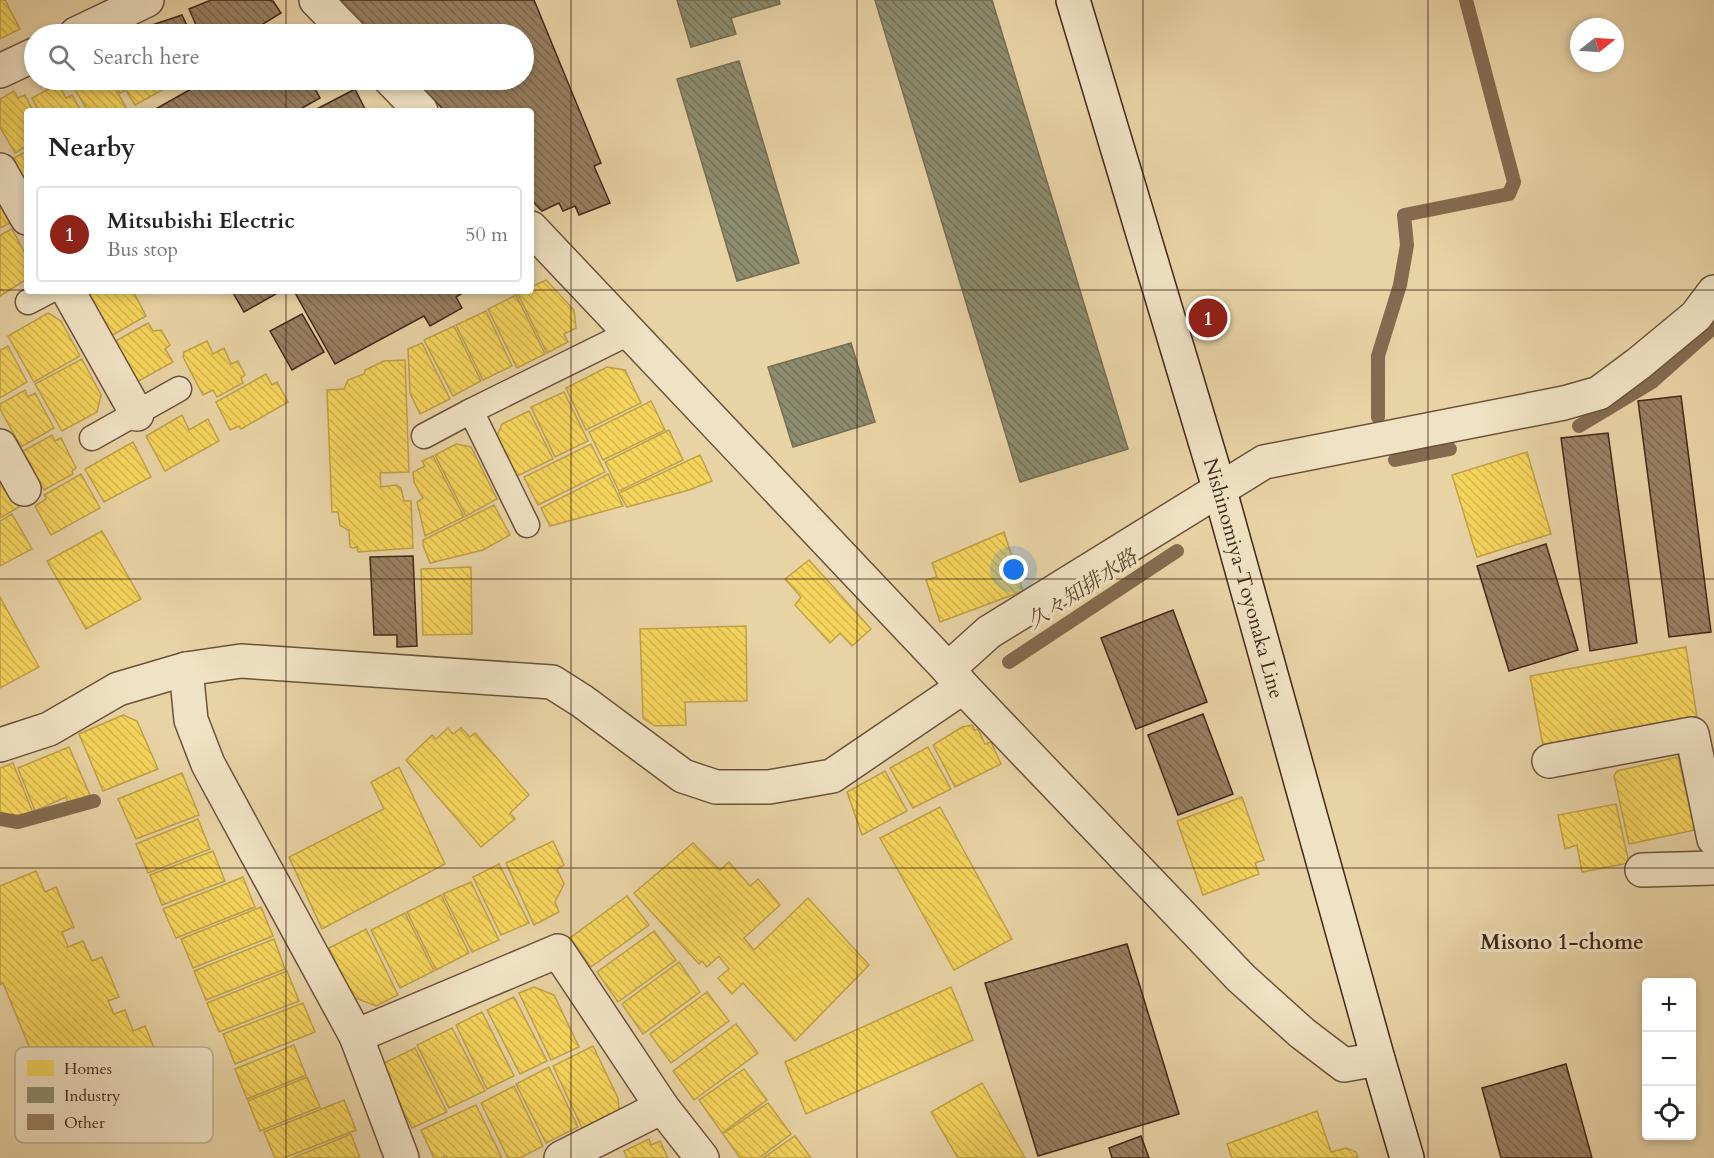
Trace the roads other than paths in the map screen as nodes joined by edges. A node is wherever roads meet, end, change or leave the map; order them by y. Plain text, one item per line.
1 (147, 0) edge
2 (316, 0) edge
3 (1073, 0) edge
4 (97, 24) edge
5 (339, 24) edge
6 (24, 60) edge
7 (0, 72) edge
8 (401, 90) edge
9 (418, 108) edge
10 (0, 170) edge
11 (24, 213) edge
12 (534, 231) edge
13 (1714, 292) edge
14 (70, 294) edge
15 (629, 333) junction
16 (179, 389) dead end
17 (471, 411) junction
18 (137, 414) junction
19 (424, 436) dead end
20 (92, 438) dead end
21 (0, 446) edge
22 (24, 489) dead end
23 (1220, 491) junction
24 (527, 525) dead end
25 (186, 669) junction
26 (956, 678) junction
27 (0, 745) edge
28 (1549, 761) dead end
29 (1714, 839) edge
30 (1714, 868) edge
31 (1642, 870) dead end
32 (356, 1036) junction
33 (1378, 1059) junction
34 (662, 1107) junction
35 (402, 1158) edge
36 (561, 1158) edge
37 (702, 1158) edge
38 (1407, 1158) edge

1 - 4 street
2 - 5 street
3 - 23 street, Nishinomiya-Toyonaka Line
6 - 7 street
8 - 9 street
10 - 11 street
12 - 15 street
13 - 23 street
14 - 18 street
15 - 17 lane
15 - 26 street
16 - 18 lane
17 - 19 lane
17 - 24 lane
18 - 20 lane
21 - 22 street
23 - 26 street
23 - 33 street, Nishinomiya-Toyonaka Line
25 - 26 street
25 - 27 street
25 - 32 street
26 - 33 street
28 - 29 street
30 - 31 street
32 - 34 street
32 - 35 street
33 - 38 street, Nishinomiya-Toyonaka Line
34 - 36 street
34 - 37 street

